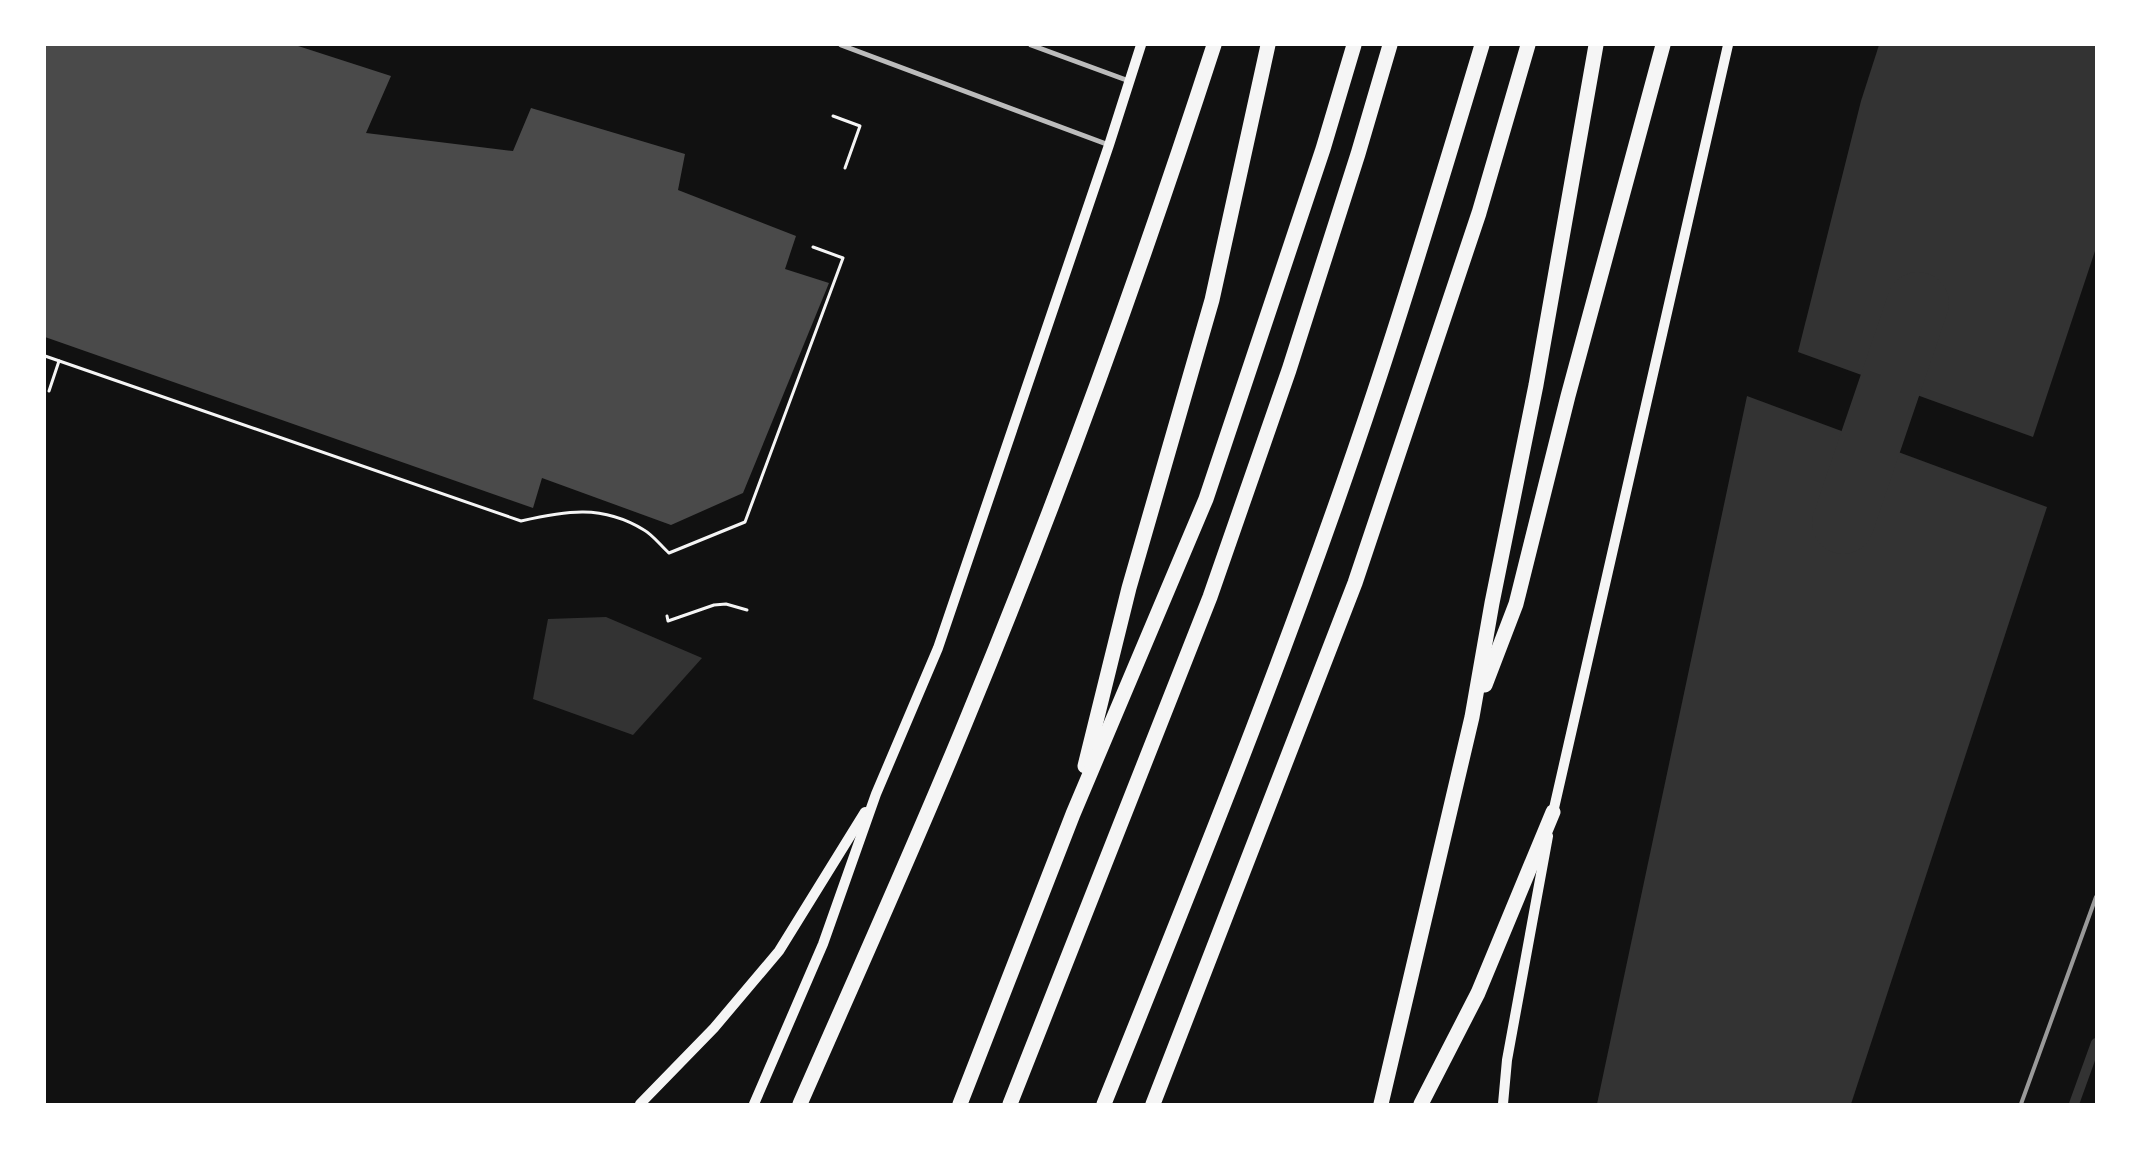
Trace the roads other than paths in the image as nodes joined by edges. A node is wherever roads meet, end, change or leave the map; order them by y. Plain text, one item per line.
1 (841, 45) edge
2 (1031, 45) edge
3 (1141, 45) edge
4 (1214, 45) edge
5 (1268, 45) edge
6 (1354, 45) edge
7 (1390, 45) edge
8 (1482, 45) edge
9 (1528, 45) edge
10 (1596, 45) edge
11 (1663, 45) edge
12 (1728, 45) edge
13 (1129, 81) junction
14 (1109, 145) junction
15 (1472, 717) junction
16 (876, 794) junction
17 (1553, 812) junction
18 (1073, 814) junction
19 (640, 1104) edge
20 (754, 1104) edge
21 (800, 1104) edge
22 (960, 1104) edge
23 (1010, 1104) edge
24 (1104, 1104) edge
25 (1152, 1104) edge
26 (1381, 1104) edge
27 (1422, 1104) edge
28 (1503, 1104) edge

1 - 14 street
2 - 13 street
3 - 13 main road
4 - 21 highway
5 - 18 highway
6 - 18 highway
7 - 23 highway
8 - 24 highway
9 - 25 highway
10 - 15 highway
11 - 15 highway
12 - 17 main road
13 - 14 main road
14 - 16 main road
15 - 26 highway
16 - 19 main road
16 - 20 main road
17 - 27 highway
17 - 28 main road
18 - 22 highway

